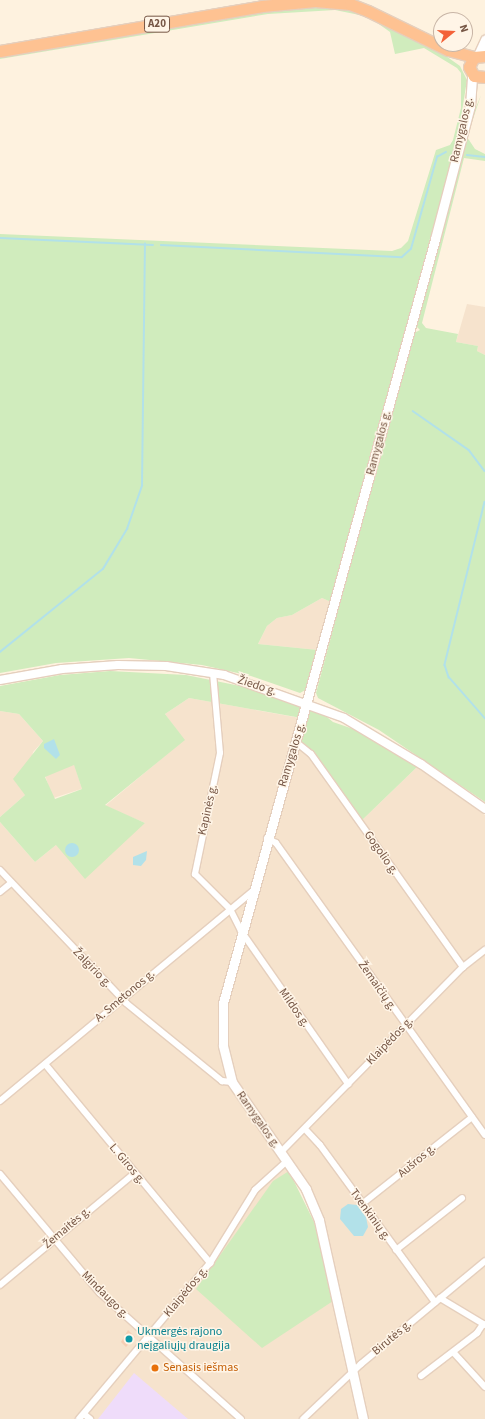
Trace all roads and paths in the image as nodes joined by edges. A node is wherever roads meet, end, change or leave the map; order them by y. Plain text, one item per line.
1 (485, 40) edge
2 (433, 42) edge
3 (0, 51) edge
4 (450, 52) edge
5 (458, 52) edge
6 (479, 56) edge
7 (477, 74) edge
8 (214, 673) junction
9 (0, 680) edge
10 (308, 702) junction
11 (296, 742) junction
12 (485, 810) edge
13 (267, 838) junction
14 (0, 870) edge
15 (11, 883) junction
16 (0, 892) edge
17 (252, 892) junction
18 (230, 909) junction
19 (241, 931) junction
20 (485, 950) edge
21 (463, 967) junction
22 (121, 998) junction
23 (404, 1025) junction
24 (45, 1064) junction
25 (232, 1082) junction
26 (348, 1084) junction
27 (0, 1101) edge
28 (472, 1118) junction
29 (305, 1129) junction
30 (485, 1136) edge
31 (281, 1152) junction
32 (287, 1161) junction
33 (135, 1173) junction
34 (0, 1174) edge
35 (462, 1198) dead end
36 (362, 1204) junction
37 (53, 1240) junction
38 (396, 1250) junction
39 (485, 1262) edge
40 (210, 1263) junction
41 (0, 1285) edge
42 (437, 1300) junction
43 (484, 1324) edge
44 (148, 1337) junction
45 (454, 1353) junction
46 (354, 1372) junction
47 (421, 1376) dead end
48 (485, 1388) edge
49 (84, 1414) junction
50 (79, 1419) edge
51 (90, 1419) edge
52 (241, 1419) edge
53 (303, 1419) edge
54 (363, 1419) edge

1 - 6 main road
2 - 3 highway, A20
4 - 7 highway, A20
5 - 6 highway, A20
6 - 7 highway
7 - 10 main road, Ramygalos g.
8 - 9 street, Žiedo g.
8 - 10 street, Žiedo g.
8 - 18 street, Kapinės g.
10 - 11 main road, Ramygalos g.
10 - 12 street, Žiedo g.
11 - 13 main road, Ramygalos g.
11 - 21 street, Gogolio g.
13 - 17 main road, Ramygalos g.
13 - 23 street, Žemaičių g.
14 - 15 street, Žalgirio g.
15 - 16 street
15 - 22 street, Žalgirio g.
17 - 18 street, A. Smetonos g.
17 - 19 main road, Ramygalos g.
18 - 19 street, Kapinės g.
18 - 22 street, A. Smetonos g.
19 - 25 main road, Ramygalos g.
19 - 26 street, Mildos g.
20 - 21 street, Klaipėdos g.
21 - 23 street, Klaipėdos g.
22 - 24 street, A. Smetonos g.
22 - 25 street, Žalgirio g.
23 - 26 street, Klaipėdos g.
23 - 28 street, Žemaičių g.
24 - 27 street, A. Smetonos g.
24 - 33 street, L. Giros g.
25 - 31 main road, Ramygalos g.
26 - 29 street, Klaipėdos g.
28 - 30 street, Žemaičių g.
28 - 36 street, Aušros g.
29 - 31 street, Klaipėdos g.
29 - 36 street, Tvenkinių g.
31 - 32 main road, Ramygalos g.
32 - 40 street, Klaipėdos g.
32 - 46 main road, Ramygalos g.
33 - 37 street, Žemaitės g.
33 - 40 street, L. Giros g.
34 - 37 street, Mindaugo g.
35 - 38 street
36 - 38 street, Tvenkinių g.
37 - 41 street, Žemaitės g.
37 - 44 street, Mindaugo g.
38 - 42 street, Tvenkinių g.
39 - 42 street, Birutės g.
40 - 44 street, Klaipėdos g.
42 - 43 street, Tvenkinių g.
42 - 46 street, Birutės g.
43 - 45 street
44 - 49 street, Klaipėdos g.
44 - 52 street, Mindaugo g.
45 - 47 street
45 - 48 street
46 - 53 street, Birutės g.
46 - 54 main road, Ramygalos g.
49 - 50 street, Klaipėdos g.
49 - 51 street

